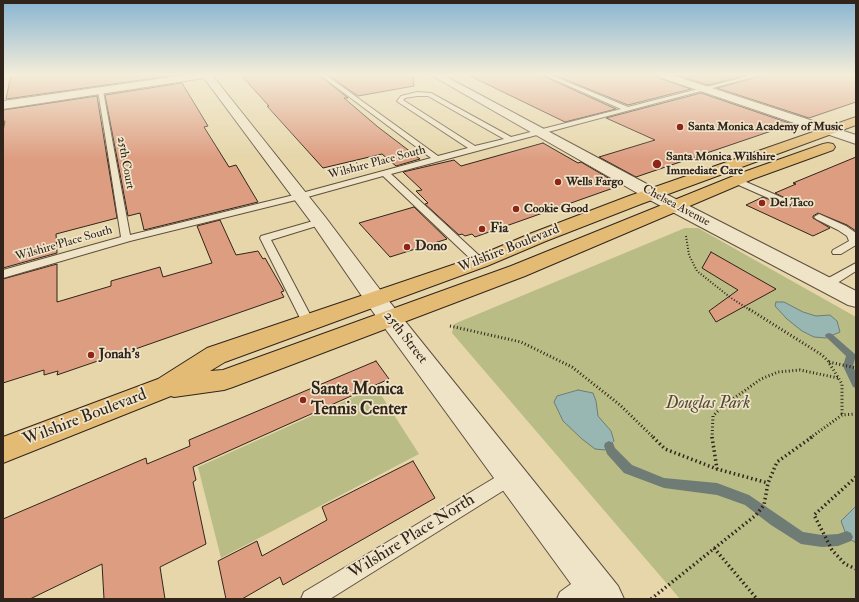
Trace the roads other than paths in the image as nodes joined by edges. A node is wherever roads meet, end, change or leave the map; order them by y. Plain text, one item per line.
1 (16, 103) edge
2 (102, 103) edge
3 (228, 103) edge
4 (361, 103) edge
5 (403, 103) edge
6 (445, 103) edge
7 (488, 103) edge
8 (614, 103) edge
9 (650, 103) edge
10 (747, 103) edge
11 (3, 105) edge
12 (628, 109) junction
13 (856, 121) edge
14 (540, 131) junction
15 (831, 131) junction
16 (855, 138) edge
17 (509, 140) junction
18 (474, 149) junction
19 (437, 159) junction
20 (385, 173) junction
21 (737, 181) junction
22 (652, 194) junction
23 (301, 196) junction
24 (787, 203) dead end
25 (675, 206) junction
26 (819, 218) dead end
27 (320, 222) junction
28 (539, 237) junction
29 (126, 239) junction
30 (562, 252) junction
31 (837, 252) dead end
32 (480, 262) junction
33 (856, 266) edge
34 (3, 274) edge
35 (827, 284) junction
36 (856, 300) edge
37 (383, 309) junction
38 (308, 322) junction
39 (167, 386) junction
40 (3, 450) edge
41 (512, 476) junction
42 (598, 590) edge
43 (311, 599) edge
44 (567, 599) edge

1 - 11 street
2 - 29 lane, 25th Court
3 - 23 street, 25th Street
4 - 19 lane
5 - 18 lane
6 - 17 lane
7 - 14 street, Chelsea Avenue
8 - 12 lane
9 - 12 lane, Wilshire Place South
10 - 15 street
12 - 14 lane, Wilshire Place South
13 - 15 main road, Wilshire Boulevard
14 - 17 lane, Wilshire Place South
14 - 22 street, Chelsea Avenue
15 - 16 street
15 - 22 main road, Wilshire Boulevard
16 - 21 main road, Wilshire Boulevard
17 - 18 lane, Wilshire Place South
18 - 19 lane, Wilshire Place South
19 - 20 lane, Wilshire Place South
20 - 23 lane, Wilshire Place South
20 - 32 lane
21 - 24 lane
21 - 25 main road, Wilshire Boulevard
22 - 25 street, Chelsea Avenue
22 - 28 main road, Wilshire Boulevard
23 - 27 street, 25th Street
23 - 29 lane, Wilshire Place South
25 - 30 main road, Wilshire Boulevard
25 - 35 street, Chelsea Avenue
26 - 31 lane
27 - 37 street, 25th Street
27 - 38 lane
28 - 30 main road
28 - 32 main road, Wilshire Boulevard
29 - 34 lane, Wilshire Place South
30 - 37 main road, Wilshire Boulevard
32 - 37 main road, Wilshire Boulevard
33 - 35 lane
35 - 36 street, Chelsea Avenue
37 - 38 main road, Wilshire Boulevard
37 - 39 main road, Wilshire Boulevard
37 - 41 street, 25th Street
38 - 39 main road, Wilshire Boulevard
39 - 40 main road, Wilshire Boulevard
41 - 42 street, 25th Street
41 - 43 lane, Wilshire Place North
42 - 44 lane

